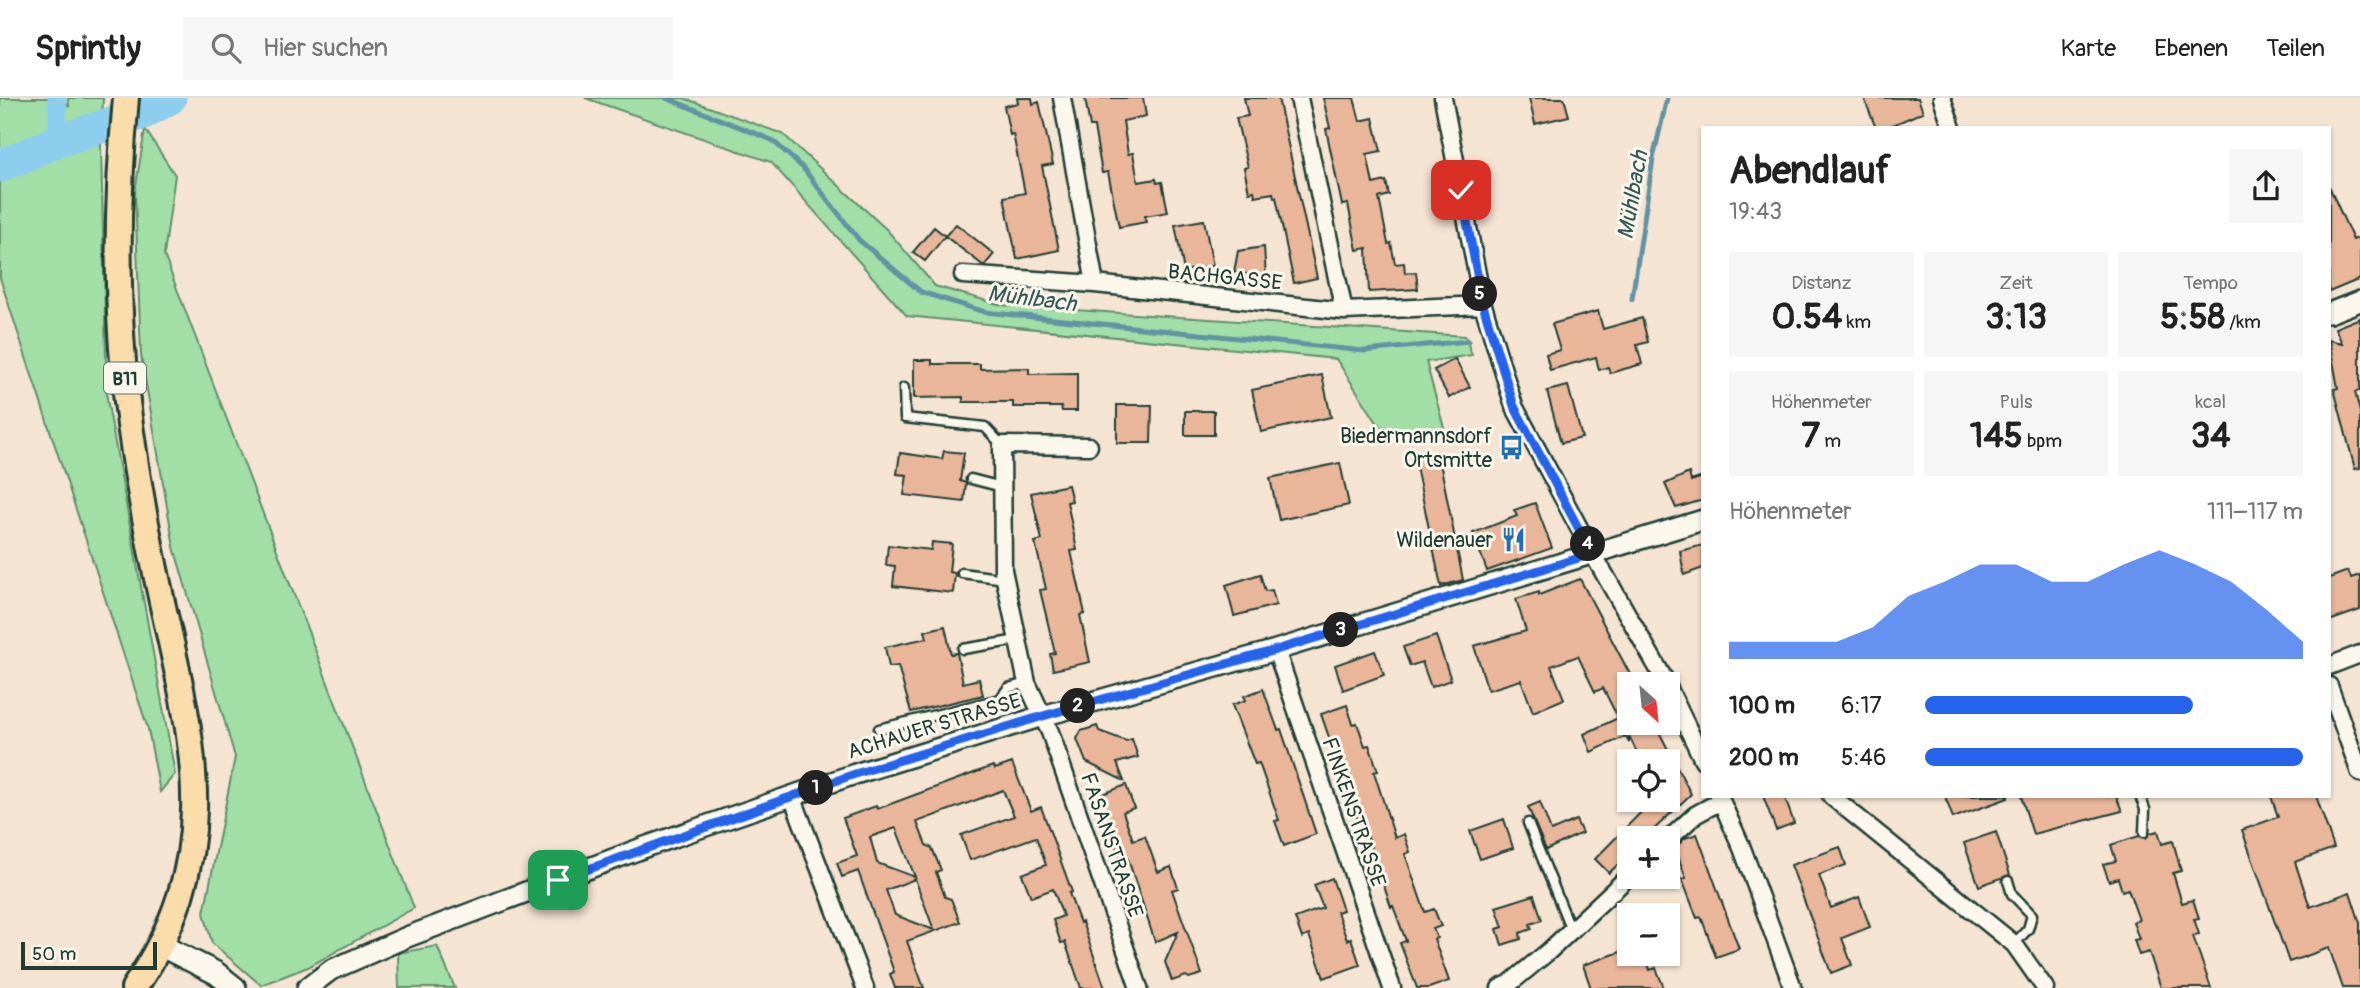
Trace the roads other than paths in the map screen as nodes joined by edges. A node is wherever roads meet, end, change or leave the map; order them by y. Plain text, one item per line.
1 (126, 98) edge
2 (1062, 98) edge
3 (1299, 98) edge
4 (1443, 98) edge
5 (1942, 98) edge
6 (1950, 126) edge
7 (963, 275) dead end
8 (1095, 284) junction
9 (2360, 301) edge
10 (1483, 305) junction
11 (1344, 311) junction
12 (2331, 312) edge
13 (904, 388) dead end
14 (1002, 445) junction
15 (1089, 446) dead end
16 (971, 479) dead end
17 (1002, 486) junction
18 (1701, 521) edge
19 (1592, 554) junction
20 (962, 573) dead end
21 (1005, 579) junction
22 (1018, 640) junction
23 (963, 649) dead end
24 (1276, 650) junction
25 (2360, 654) edge
26 (2331, 665) edge
27 (1660, 672) edge
28 (1027, 683) junction
29 (2331, 692) edge
30 (1680, 707) edge
31 (1043, 716) junction
32 (879, 729) dead end
33 (1697, 735) edge
34 (2360, 773) edge
35 (792, 796) junction
36 (1720, 798) edge
37 (1833, 798) edge
38 (2141, 798) edge
39 (1528, 823) dead end
40 (1680, 829) edge
41 (2144, 832) dead end
42 (2008, 881) dead end
43 (1617, 887) edge
44 (1571, 930) junction
45 (2014, 944) junction
46 (159, 945) junction
47 (134, 988) edge
48 (235, 988) edge
49 (307, 988) edge
50 (865, 988) edge
51 (1139, 988) edge
52 (1392, 988) edge
53 (1500, 988) edge
54 (1793, 988) edge
55 (2045, 988) edge

1 - 46 main road, B11
2 - 8 street
3 - 11 street
4 - 10 street
5 - 6 street
7 - 8 street, BACHGASSE
8 - 11 street, BACHGASSE
9 - 12 street
10 - 11 street, BACHGASSE
10 - 19 street
13 - 14 lane
14 - 15 street
14 - 17 street, FASANSTRASSE
16 - 17 lane
17 - 21 street, FASANSTRASSE
18 - 19 street, ACHAUER STRASSE
19 - 24 street, ACHAUER STRASSE
19 - 27 street
20 - 21 lane
21 - 22 street, FASANSTRASSE
22 - 23 lane
22 - 28 street, FASANSTRASSE
24 - 31 street, ACHAUER STRASSE
24 - 52 street, FINKENSTRASSE
25 - 26 street
28 - 31 street, FASANSTRASSE
28 - 32 lane
29 - 34 street
30 - 33 street
31 - 35 street, ACHAUER STRASSE
31 - 51 street, FASANSTRASSE
35 - 49 street, ACHAUER STRASSE
35 - 50 street
36 - 40 street
36 - 54 street
37 - 45 street
38 - 41 lane
39 - 44 lane
42 - 45 lane
43 - 44 street
44 - 53 street
45 - 55 street
46 - 47 main road, B11
46 - 48 main road

